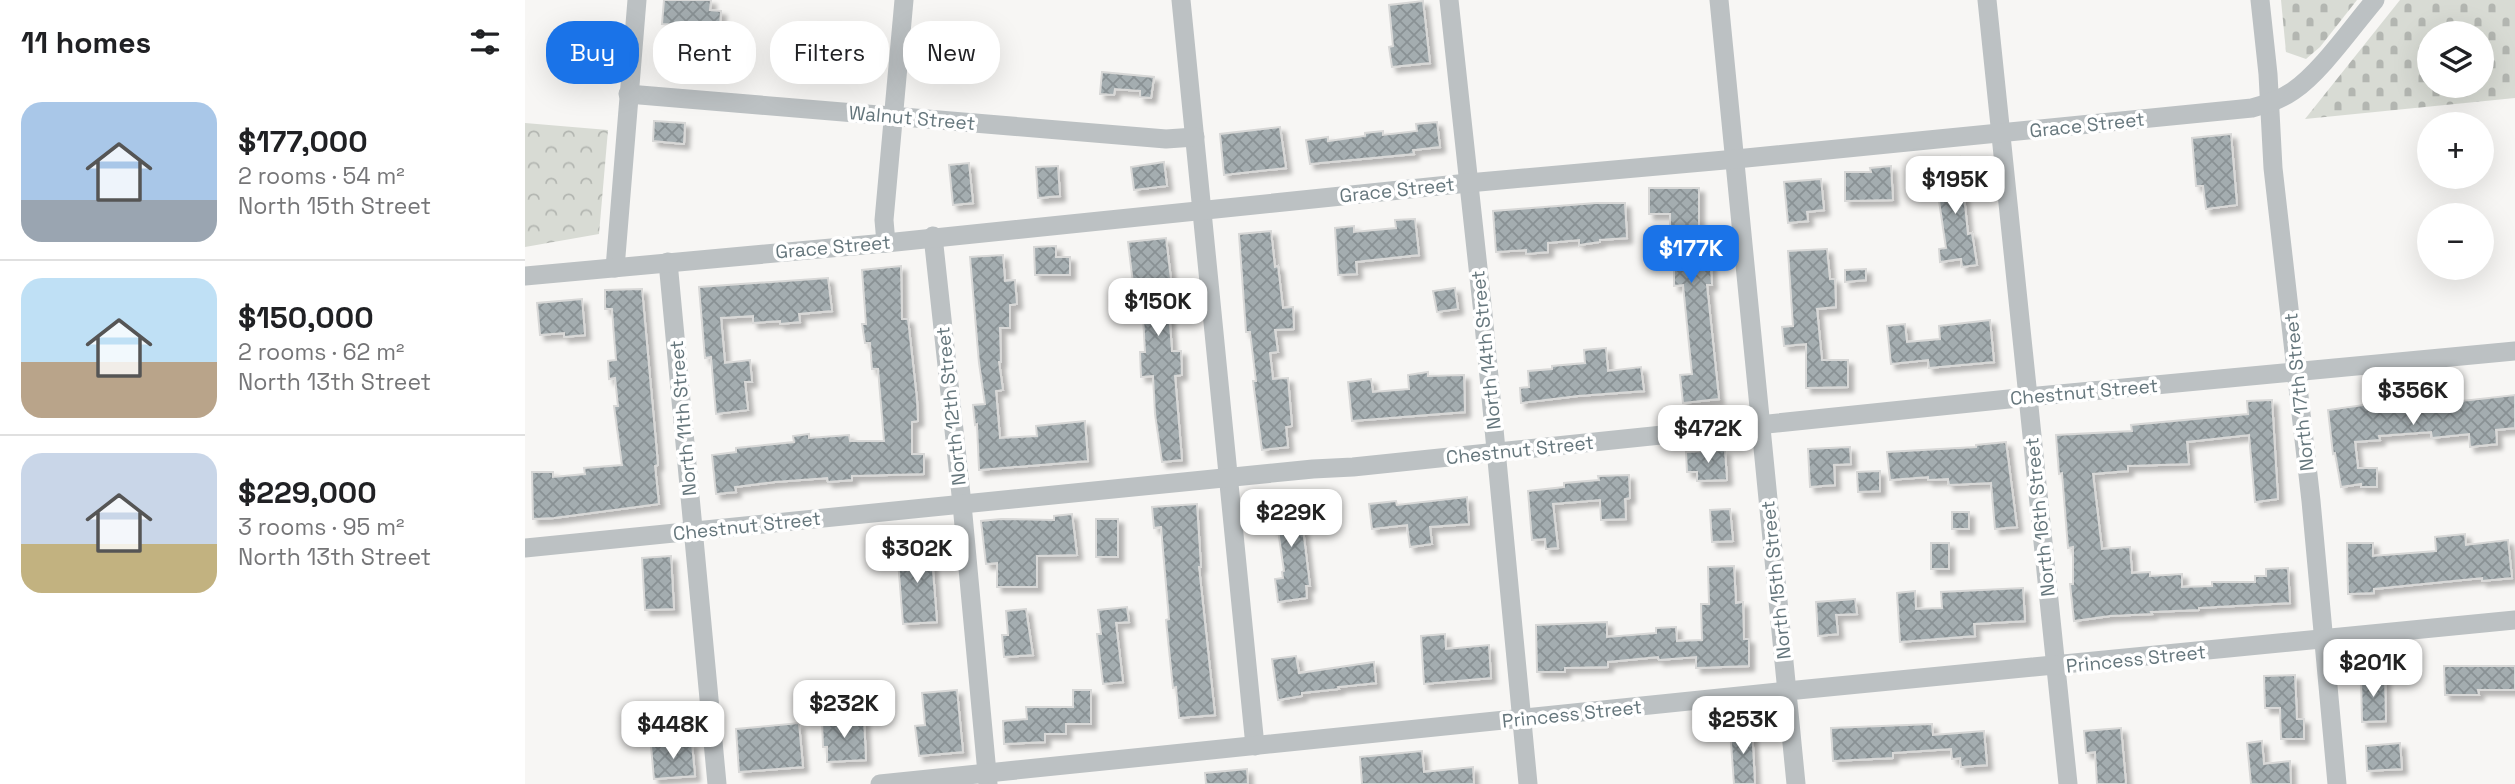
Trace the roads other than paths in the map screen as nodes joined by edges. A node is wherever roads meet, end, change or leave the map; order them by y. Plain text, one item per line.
1 (637, 0) edge
2 (904, 0) edge
3 (1181, 0) edge
4 (1449, 0) edge
5 (1719, 0) edge
6 (1987, 0) edge
7 (2260, 0) edge
8 (2375, 0) edge
9 (628, 94) junction
10 (2269, 104) junction
11 (894, 116) junction
12 (2001, 134) junction
13 (1195, 137) junction
14 (1736, 159) junction
15 (1468, 183) junction
16 (1203, 210) junction
17 (933, 236) junction
18 (886, 243) junction
19 (668, 262) junction
20 (615, 268) junction
21 (525, 276) edge
22 (2515, 351) edge
23 (2297, 372) junction
24 (2028, 397) junction
25 (1761, 425) junction
26 (1496, 453) junction
27 (1230, 478) junction
28 (962, 504) junction
29 (693, 531) junction
30 (525, 548) edge
31 (2515, 621) edge
32 (2323, 640) junction
33 (2056, 666) junction
34 (1787, 691) junction
35 (1522, 719) junction
36 (1255, 746) junction
37 (987, 779) edge
38 (717, 784) edge
39 (880, 784) edge
40 (1528, 784) edge
41 (1796, 784) edge
42 (2068, 784) edge
43 (2337, 784) edge

1 - 9 street
2 - 11 street
3 - 13 street
4 - 15 street, North 14th Street
5 - 14 street, North 15th Street
6 - 12 street, North 16th Street
7 - 10 street, North 17th Street
8 - 10 street
9 - 11 street, Walnut Street
9 - 20 street
10 - 12 street, Grace Street
10 - 23 street, North 17th Street
11 - 13 street, Walnut Street
11 - 18 street
12 - 14 street, Grace Street
12 - 24 street, North 16th Street
13 - 16 street
14 - 15 street, Grace Street
14 - 25 street, North 15th Street
15 - 16 street, Grace Street
15 - 26 street, North 14th Street
16 - 17 street, Grace Street
16 - 27 street
17 - 18 street, Grace Street
17 - 28 street, North 12th Street
18 - 19 street, Grace Street
19 - 20 street, Grace Street
19 - 29 street, North 11th Street
20 - 21 street, Grace Street
22 - 23 street, Chestnut Street
23 - 24 street, Chestnut Street
23 - 32 street, North 17th Street
24 - 25 street, Chestnut Street
24 - 33 street, North 16th Street
25 - 26 street, Chestnut Street
25 - 34 street, North 15th Street
26 - 27 street, Chestnut Street
26 - 35 street, North 14th Street
27 - 28 street, Chestnut Street
27 - 36 street
28 - 29 street, Chestnut Street
28 - 37 street, North 12th Street
29 - 30 street, Chestnut Street
29 - 38 street, North 11th Street
31 - 32 street, Princess Street
32 - 33 street, Princess Street
32 - 43 street, North 17th Street
33 - 34 street, Princess Street
33 - 42 street, North 16th Street
34 - 35 street, Princess Street
34 - 41 street, North 15th Street
35 - 36 street, Princess Street
35 - 40 street, North 14th Street
36 - 37 street, Princess Street
37 - 39 street, Princess Street

